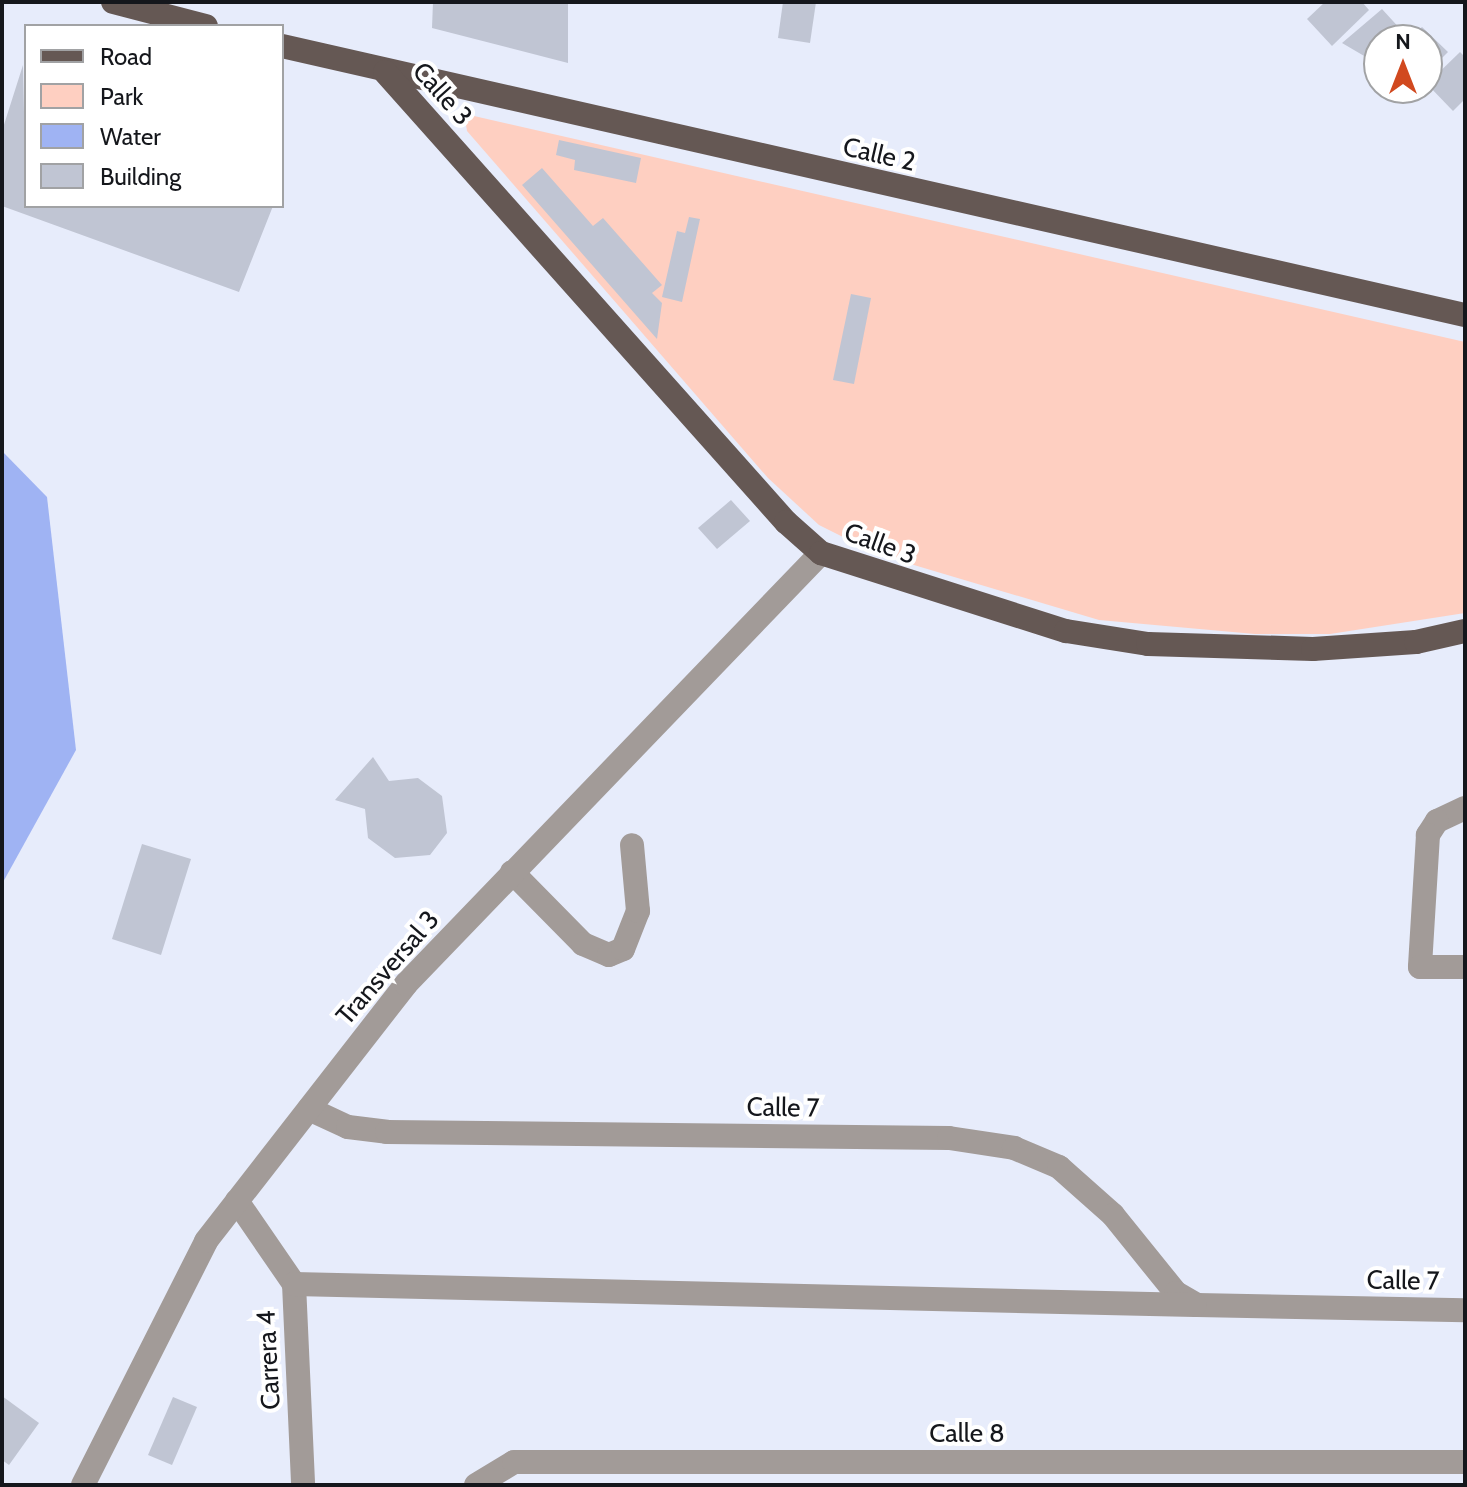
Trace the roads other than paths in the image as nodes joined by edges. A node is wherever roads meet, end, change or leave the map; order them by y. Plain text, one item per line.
1 (113, 2) edge
2 (198, 24) edge
3 (284, 47) edge
4 (385, 72) junction
5 (1465, 315) edge
6 (821, 553) junction
7 (1465, 631) edge
8 (1465, 808) edge
9 (632, 845) dead end
10 (512, 872) junction
11 (1465, 967) edge
12 (309, 1109) junction
13 (237, 1201) junction
14 (294, 1284) junction
15 (1197, 1305) junction
16 (1465, 1310) edge
17 (1465, 1462) edge
18 (83, 1485) edge
19 (303, 1485) edge
20 (476, 1485) edge

1 - 2 main road
3 - 4 main road, Calle 2
4 - 5 main road, Calle 2
4 - 6 main road, Calle 3
6 - 7 main road, Calle 3
6 - 10 street, Transversal 3
8 - 11 street
9 - 10 street
10 - 12 street, Transversal 3
12 - 13 street, Transversal 3
12 - 15 street, Calle 7
13 - 14 street, Carrera 4
13 - 18 street, Transversal 3
14 - 15 street, Calle 7
14 - 19 street, Carrera 4
15 - 16 street, Calle 7
17 - 20 street, Calle 8

